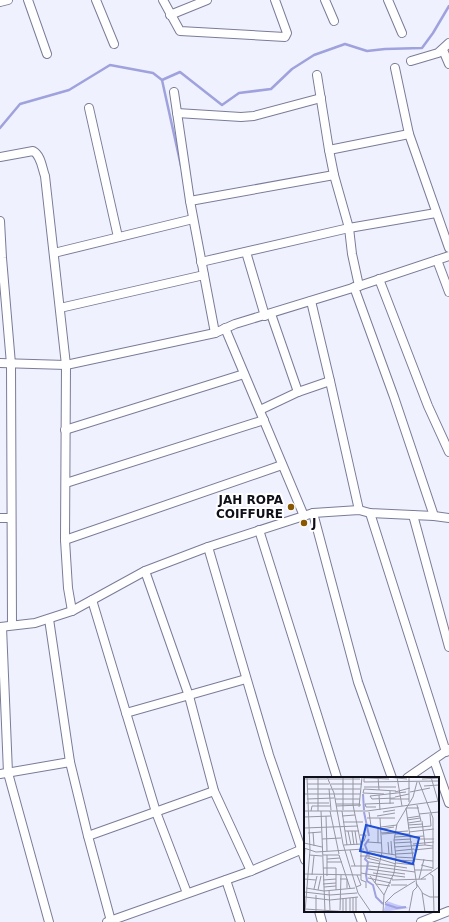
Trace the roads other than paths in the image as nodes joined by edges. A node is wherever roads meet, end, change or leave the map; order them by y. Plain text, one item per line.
1 (8, 0) edge
2 (28, 0) edge
3 (96, 0) edge
4 (163, 0) edge
5 (207, 0) edge
6 (275, 0) edge
7 (325, 0) edge
8 (388, 0) edge
9 (0, 2) edge
10 (170, 15) junction
11 (334, 21) dead end
12 (402, 33) dead end
13 (449, 43) edge
14 (114, 44) dead end
15 (443, 50) junction
16 (47, 54) dead end
17 (411, 61) dead end
18 (449, 64) edge
19 (395, 68) dead end
20 (317, 75) dead end
21 (174, 92) dead end
22 (321, 98) junction
23 (90, 108) dead end
24 (177, 114) junction
25 (409, 134) junction
26 (329, 150) junction
27 (0, 158) edge
28 (334, 175) junction
29 (190, 201) junction
30 (436, 213) junction
31 (193, 219) junction
32 (0, 221) edge
33 (349, 228) junction
34 (118, 237) junction
35 (449, 248) edge
36 (246, 252) junction
37 (54, 253) junction
38 (449, 256) edge
39 (437, 260) junction
40 (201, 262) junction
41 (204, 275) junction
42 (379, 279) junction
43 (357, 287) junction
44 (449, 292) edge
45 (311, 301) junction
46 (60, 308) junction
47 (268, 315) junction
48 (226, 328) junction
49 (214, 333) junction
50 (0, 363) edge
51 (11, 364) junction
52 (66, 365) junction
53 (244, 374) junction
54 (330, 381) junction
55 (298, 392) junction
56 (260, 410) junction
57 (264, 420) junction
58 (66, 430) junction
59 (449, 452) edge
60 (282, 465) junction
61 (66, 483) junction
62 (359, 510) junction
63 (313, 513) junction
64 (370, 513) junction
65 (413, 515) junction
66 (304, 516) junction
67 (434, 516) junction
68 (0, 518) edge
69 (11, 518) junction
70 (449, 518) edge
71 (259, 530) junction
72 (65, 540) junction
73 (208, 547) junction
74 (145, 571) junction
75 (92, 600) junction
76 (72, 611) junction
77 (49, 619) junction
78 (12, 625) junction
79 (1, 627) edge
80 (449, 647) edge
81 (246, 679) junction
82 (189, 696) junction
83 (126, 713) junction
84 (447, 751) edge
85 (434, 760) junction
86 (70, 762) junction
87 (4, 774) edge
88 (337, 777) edge
89 (392, 777) edge
90 (408, 777) edge
91 (214, 792) junction
92 (449, 803) edge
93 (156, 812) junction
94 (88, 836) junction
95 (304, 849) edge
96 (251, 871) junction
97 (226, 880) junction
98 (187, 894) junction
99 (449, 911) edge
100 (321, 912) edge
101 (358, 912) edge
102 (424, 921) edge
103 (49, 922) edge
104 (109, 922) edge
105 (240, 922) edge
106 (322, 922) edge
107 (362, 922) edge

1 - 9 street
2 - 16 street
3 - 14 street
4 - 10 street
5 - 10 street
6 - 10 street
7 - 11 street
8 - 12 street
13 - 15 street
15 - 17 street
15 - 18 street
19 - 25 street
20 - 22 street
21 - 24 street
22 - 24 street
22 - 26 street
23 - 34 street
24 - 29 street
25 - 26 street
25 - 30 street
26 - 28 street
27 - 37 street
28 - 29 street
28 - 33 street
29 - 31 street
30 - 33 street
30 - 35 street
31 - 34 street
31 - 40 street
32 - 51 street
33 - 36 street
33 - 43 street
34 - 37 street
36 - 40 street
36 - 47 street
37 - 46 street
38 - 39 street
39 - 42 street
39 - 44 street
40 - 41 street
41 - 46 street
41 - 49 street
42 - 43 street
42 - 59 street
43 - 45 street
43 - 67 street
45 - 47 street
45 - 54 street
46 - 52 street
47 - 48 street
47 - 55 street
48 - 49 street
48 - 53 street
49 - 52 street
50 - 51 street
51 - 52 street
51 - 69 street
52 - 58 street
53 - 56 street
53 - 58 street
54 - 55 street
54 - 62 street
55 - 56 street
56 - 57 street
57 - 60 street
57 - 61 street
58 - 61 street
60 - 66 street
60 - 72 street
61 - 72 street
62 - 63 street
62 - 64 street
63 - 66 street
63 - 89 street
64 - 65 street
64 - 84 street
65 - 67 street
65 - 80 street
66 - 71 street
67 - 70 street
68 - 69 street
69 - 78 street
71 - 73 street
71 - 88 street
72 - 76 street
73 - 74 street
73 - 81 street
74 - 75 street
74 - 82 street
75 - 76 street
75 - 83 street
76 - 77 street
77 - 78 street
77 - 86 street
78 - 79 street
79 - 87 street
81 - 82 street
81 - 95 street
82 - 83 street
82 - 91 street
83 - 93 street
84 - 85 street
85 - 90 street
85 - 92 street
86 - 87 street
86 - 94 street
87 - 103 street
91 - 93 street
91 - 96 street
93 - 94 street
93 - 98 street
94 - 104 street
95 - 96 street
96 - 97 street
97 - 98 street
97 - 105 street
98 - 104 street
99 - 102 street
100 - 106 street
101 - 107 street

